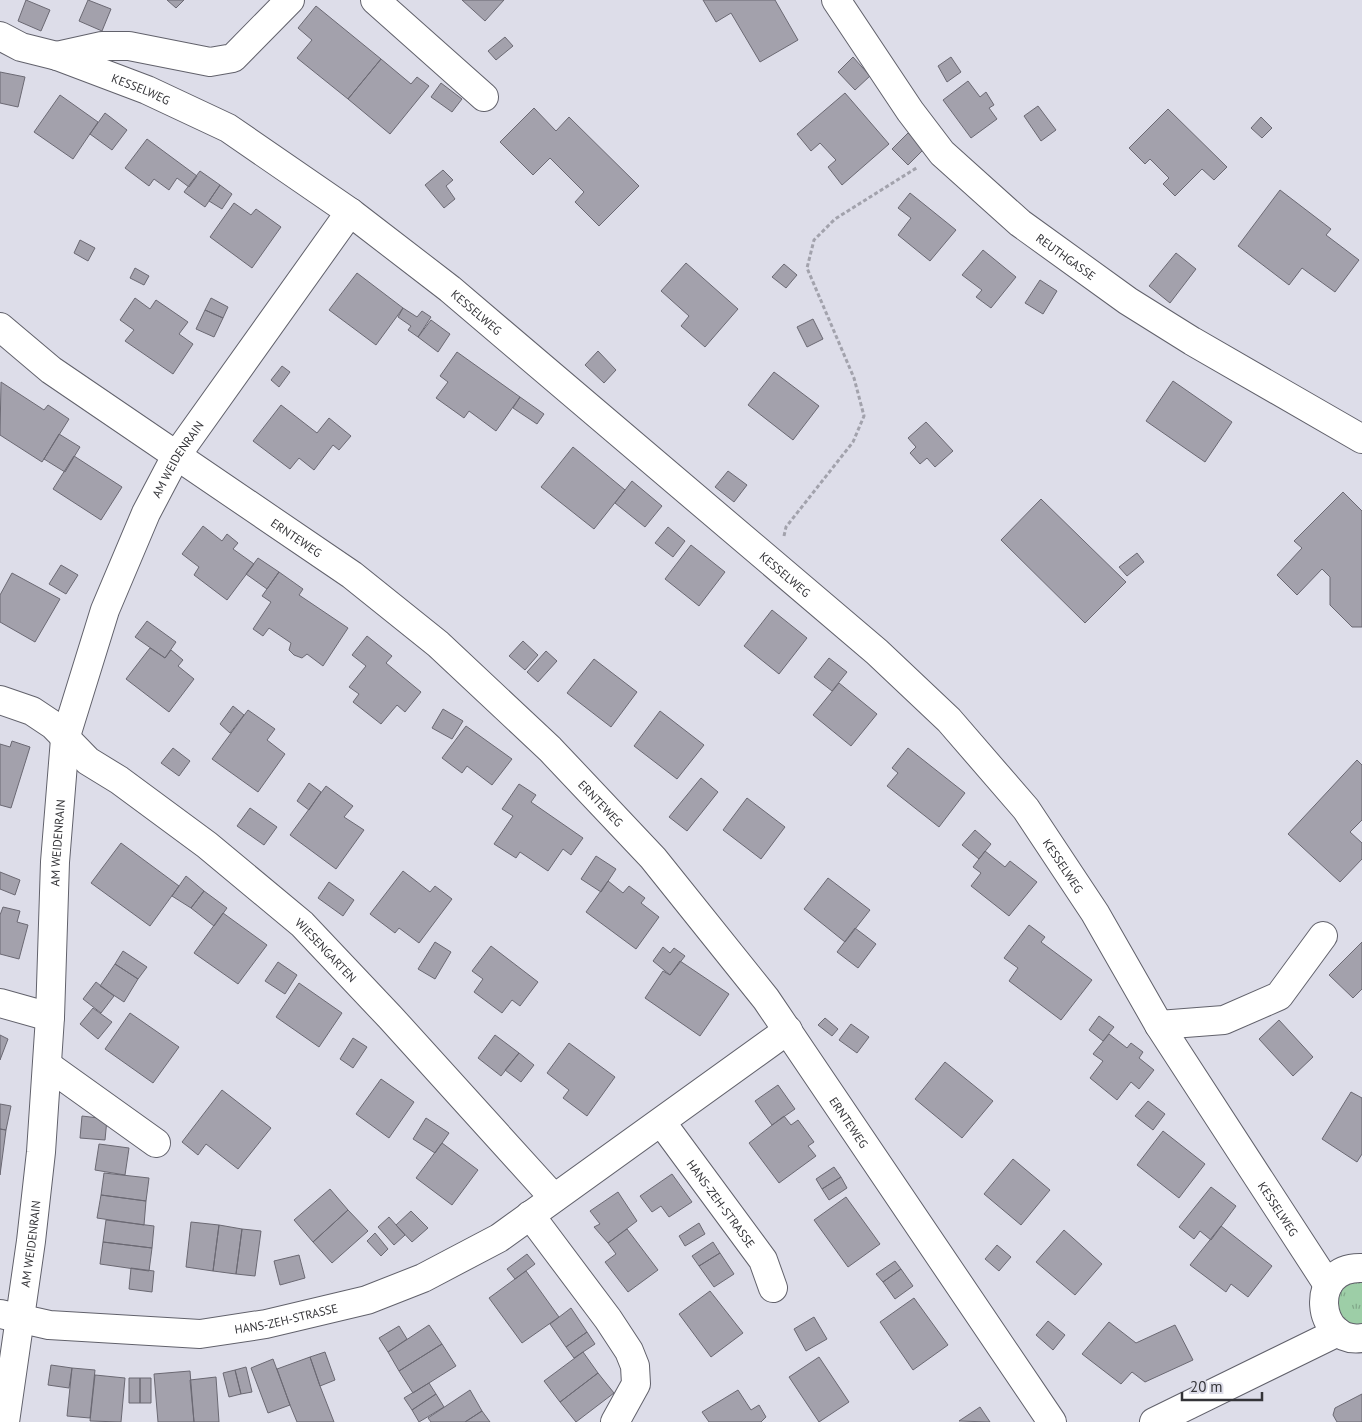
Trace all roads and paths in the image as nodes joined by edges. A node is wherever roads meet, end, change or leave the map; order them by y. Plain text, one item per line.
1 (290, 0) edge
2 (375, 0) edge
3 (836, 0) edge
4 (0, 36) edge
5 (57, 56) junction
6 (484, 97) dead end
7 (891, 184) dead end
8 (350, 212) junction
9 (0, 327) edge
10 (1362, 439) edge
11 (176, 456) junction
12 (781, 568) junction
13 (0, 700) edge
14 (65, 739) junction
15 (1323, 936) dead end
16 (0, 1003) edge
17 (50, 1017) junction
18 (1159, 1025) junction
19 (788, 1030) junction
20 (47, 1065) junction
21 (662, 1122) junction
22 (156, 1143) dead end
23 (554, 1198) junction
24 (530, 1215) junction
25 (1362, 1268) edge
26 (1328, 1285) junction
27 (773, 1288) dead end
28 (9, 1317) edge
29 (1350, 1335) edge
30 (4, 1422) edge
31 (614, 1422) edge
32 (1052, 1422) edge
33 (1154, 1422) edge

1 - 5 street, KESSELWEG
2 - 6 street
3 - 10 street, REUTHGASSE
4 - 5 street, KESSELWEG
5 - 8 street, KESSELWEG
7 - 12 path
8 - 11 street, AM WEIDENRAIN
8 - 12 street, KESSELWEG
9 - 11 street, ERNTEWEG
11 - 14 street, AM WEIDENRAIN
11 - 19 street, ERNTEWEG
12 - 18 street, KESSELWEG
13 - 14 street
14 - 17 street, AM WEIDENRAIN
14 - 23 street, WIESENGARTEN
15 - 18 street
16 - 17 street
17 - 20 street, AM WEIDENRAIN
18 - 26 street, KESSELWEG
19 - 21 street, HANS-ZEH-STRASSE
19 - 32 street, ERNTEWEG
20 - 22 street
20 - 28 street, AM WEIDENRAIN
21 - 23 street, HANS-ZEH-STRASSE
21 - 27 street, HANS-ZEH-STRASSE
23 - 24 street, HANS-ZEH-STRASSE
24 - 28 street, HANS-ZEH-STRASSE
24 - 31 street
25 - 26 street
26 - 29 street
28 - 30 street, AM WEIDENRAIN
29 - 33 street

